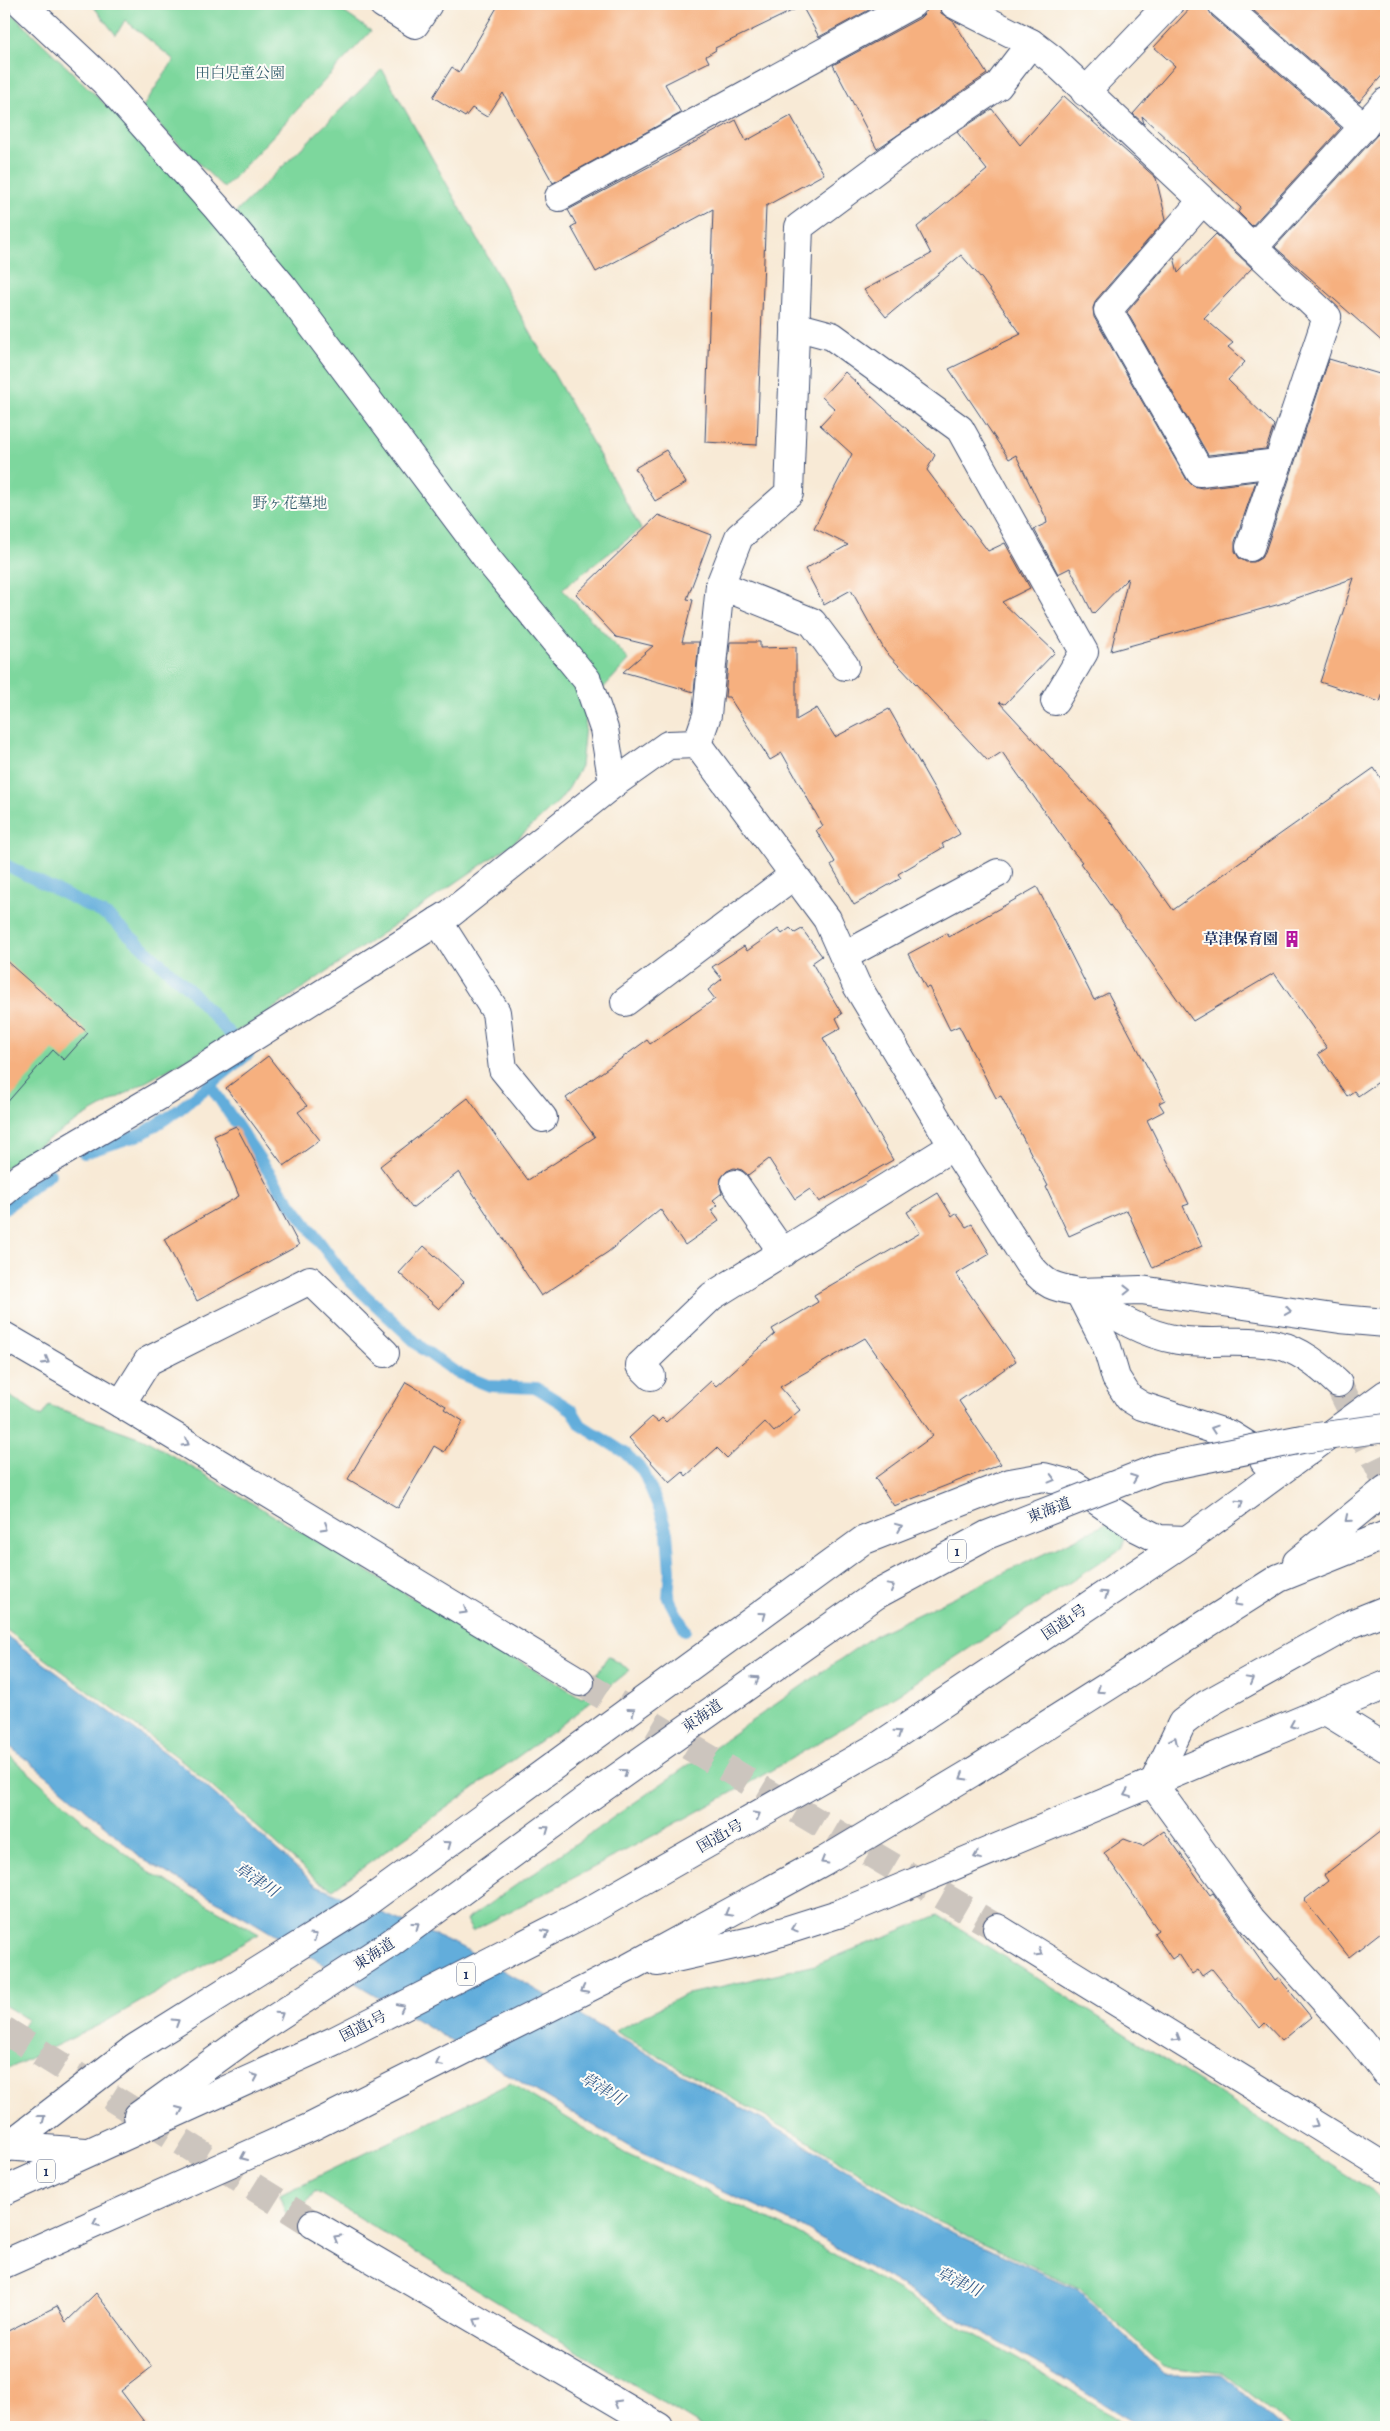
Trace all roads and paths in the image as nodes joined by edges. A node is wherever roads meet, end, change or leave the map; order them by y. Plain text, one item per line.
1 (22, 4) edge
2 (383, 4) edge
3 (428, 4) edge
4 (912, 4) edge
5 (954, 4) edge
6 (1169, 4) edge
7 (1222, 4) edge
8 (1031, 43) junction
9 (1085, 92) junction
10 (1386, 102) edge
11 (1364, 127) junction
12 (559, 197) dead end
13 (1202, 201) junction
14 (1253, 248) junction
15 (795, 326) junction
16 (1278, 462) junction
17 (1250, 547) dead end
18 (720, 584) junction
19 (845, 666) dead end
20 (1056, 701) dead end
21 (697, 744) junction
22 (612, 784) junction
23 (998, 873) dead end
24 (794, 875) junction
25 (438, 921) junction
26 (844, 956) junction
27 (625, 1002) dead end
28 (543, 1118) dead end
29 (953, 1146) junction
30 (734, 1184) dead end
31 (4, 1192) edge
32 (783, 1253) junction
33 (1079, 1292) junction
34 (1386, 1323) edge
35 (4, 1336) edge
36 (385, 1353) dead end
37 (651, 1376) dead end
38 (1338, 1383) tunnel mouth
39 (1386, 1394) edge
40 (121, 1404) junction
41 (1386, 1428) edge
42 (1268, 1483) junction
43 (1386, 1489) edge
44 (1386, 1536) edge
45 (1187, 1540) junction
46 (1279, 1578) junction
47 (1386, 1610) edge
48 (580, 1682) tunnel mouth
49 (1386, 1685) edge
50 (1326, 1711) junction
51 (1386, 1748) edge
52 (1152, 1784) junction
53 (997, 1928) tunnel mouth
54 (628, 1968) junction
55 (1386, 2073) edge
56 (5, 2147) edge
57 (88, 2152) junction
58 (1386, 2168) edge
59 (4, 2191) edge
60 (313, 2224) tunnel mouth
61 (4, 2264) edge
62 (659, 2427) edge

1 - 22 main road
2 - 3 main road
4 - 12 main road
5 - 8 main road
6 - 9 main road
7 - 11 main road
8 - 9 main road
8 - 15 main road
9 - 13 main road
10 - 11 main road
11 - 14 main road
13 - 14 main road
13 - 16 main road
14 - 16 main road
15 - 18 main road
15 - 20 main road
16 - 17 main road
18 - 19 main road
18 - 21 main road
21 - 22 main road
21 - 24 main road
22 - 25 main road
23 - 26 main road
24 - 26 main road
24 - 27 main road
25 - 28 main road
25 - 31 main road
26 - 29 main road
29 - 32 main road
29 - 33 main road
30 - 32 main road
32 - 37 main road
33 -> 34 main road
33 - 38 main road
42 -> 33 main road
35 -> 40 main road
36 - 40 main road
39 - 42 main road, 国道1号 / 1
40 -> 48 main road
57 -> 41 main road, 東海道 / 1, bridge
45 -> 42 main road, 国道1号 / 1
43 -> 46 main road
44 - 46 main road
56 -> 45 main road
57 -> 45 main road, 国道1号 / 1
46 -> 54 main road
52 -> 47 main road
49 - 50 main road
50 - 51 main road
50 -> 52 main road
52 -> 54 main road
52 - 55 main road
53 -> 58 main road
54 -> 61 main road
56 - 57 main road
57 - 59 main road, 国道1号 / 1
62 -> 60 main road

